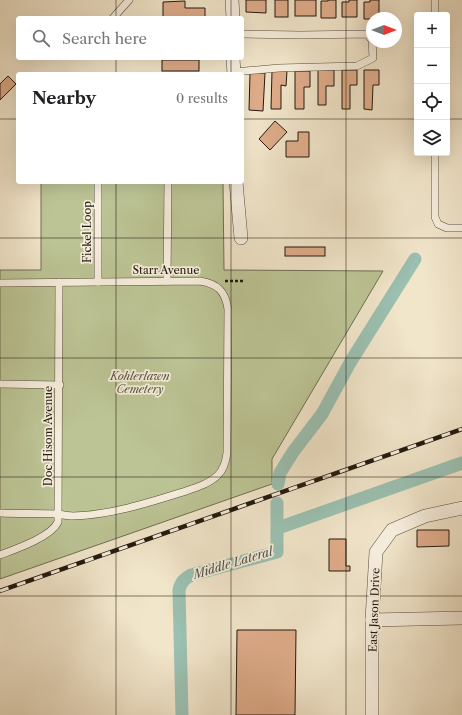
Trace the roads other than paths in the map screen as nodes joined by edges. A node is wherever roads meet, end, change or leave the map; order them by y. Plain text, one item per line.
1 (128, 0) edge
2 (232, 0) edge
3 (435, 0) edge
4 (435, 12) edge
5 (115, 16) edge
6 (233, 16) edge
7 (244, 34) edge
8 (233, 60) edge
9 (234, 72) edge
10 (243, 72) edge
11 (435, 156) edge
12 (98, 184) edge
13 (168, 184) edge
14 (236, 184) edge
15 (462, 228) edge
16 (241, 238) dead end
17 (167, 281) junction
18 (59, 282) junction
19 (98, 282) junction
20 (0, 283) edge
21 (0, 384) edge
22 (60, 385) junction
23 (462, 508) edge
24 (0, 513) edge
25 (59, 514) junction
26 (0, 555) edge
27 (462, 618) edge
28 (372, 620) junction
29 (372, 715) edge

1 - 5 lane
2 - 6 street
3 - 4 lane
7 - 10 lane
8 - 9 street
11 - 15 lane
12 - 19 lane, Fickel Loop
13 - 17 lane
14 - 16 street
17 - 19 lane, Starr Avenue
17 - 25 lane, Starr Avenue
18 - 19 lane, Starr Avenue
18 - 20 lane, Starr Avenue
18 - 22 lane, Doc Hisom Avenue
21 - 22 lane
22 - 25 lane, Doc Hisom Avenue
23 - 28 street, East Jason Drive
24 - 25 lane
25 - 26 lane, Doc Hisom Avenue
27 - 28 street
28 - 29 street, East Jason Drive

